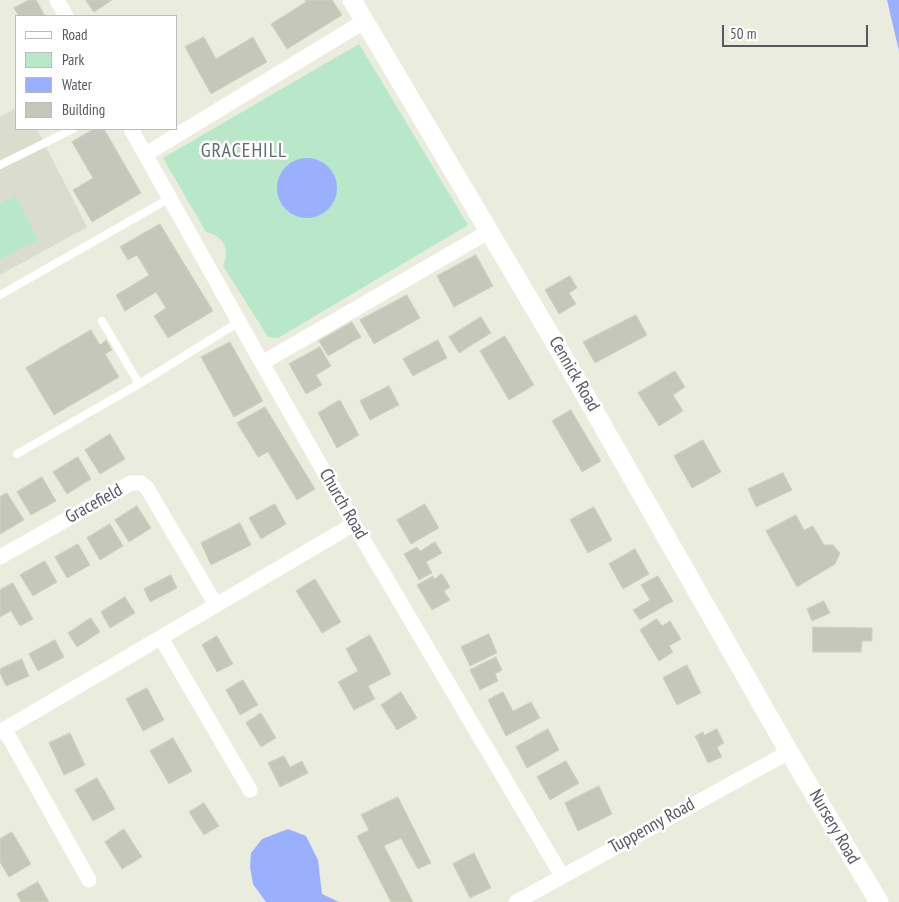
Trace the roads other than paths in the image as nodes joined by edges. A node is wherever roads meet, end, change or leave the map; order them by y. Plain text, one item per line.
1 (57, 0) edge
2 (352, 0) edge
3 (65, 15) edge
4 (365, 21) junction
5 (71, 130) edge
6 (132, 130) edge
7 (146, 154) junction
8 (0, 164) edge
9 (170, 198) junction
10 (488, 232) junction
11 (0, 295) edge
12 (102, 321) dead end
13 (239, 322) junction
14 (262, 363) junction
15 (139, 384) junction
16 (17, 454) dead end
17 (354, 524) junction
18 (0, 557) edge
19 (216, 606) junction
20 (161, 638) junction
21 (2, 731) edge
22 (789, 752) junction
23 (250, 790) dead end
24 (562, 876) junction
25 (89, 880) dead end
26 (516, 902) edge
27 (879, 902) edge

1 - 3 street
2 - 4 street, Cennick Road
4 - 7 street
4 - 10 street, Cennick Road
5 - 8 lane
6 - 7 street, Church Road
7 - 9 street, Church Road
9 - 11 lane
9 - 13 street, Church Road
10 - 14 street
10 - 22 street, Cennick Road
12 - 15 lane
13 - 14 street, Church Road
13 - 15 lane
14 - 17 street, Church Road
15 - 16 lane
17 - 19 street
17 - 24 street, Church Road
18 - 19 street, Gracefield
19 - 20 street
20 - 21 street
20 - 23 street
21 - 25 street
22 - 24 street, Tuppenny Road
22 - 27 street, Nursery Road
24 - 26 street, Tuppenny Road

